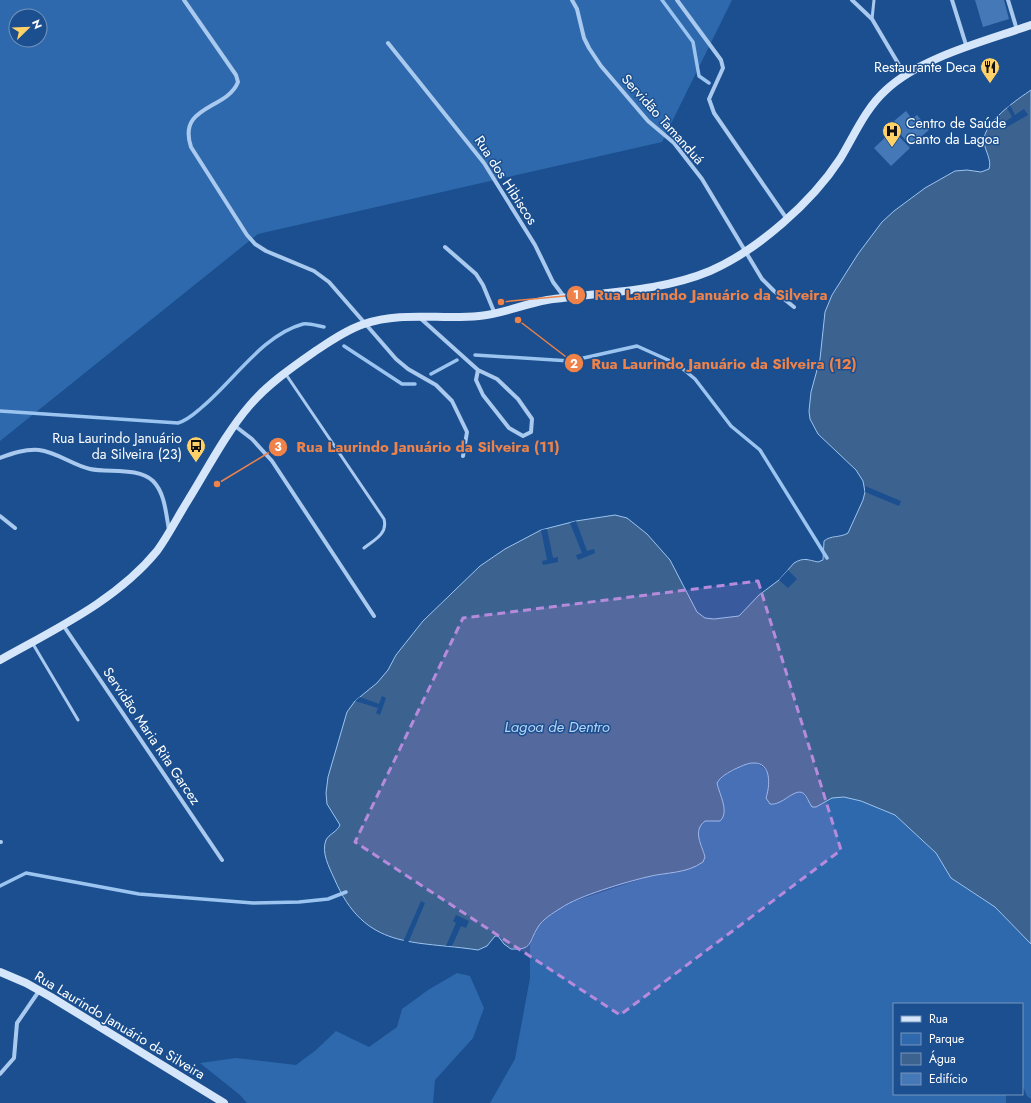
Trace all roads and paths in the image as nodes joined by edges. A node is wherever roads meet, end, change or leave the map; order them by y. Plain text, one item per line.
1 (184, 0) edge
2 (572, 0) edge
3 (677, 0) edge
4 (852, 0) edge
5 (874, 0) edge
6 (952, 0) edge
7 (1008, 0) edge
8 (872, 20) junction
9 (1031, 25) edge
10 (1017, 30) junction
11 (388, 43) dead end
12 (967, 48) junction
13 (905, 74) junction
14 (787, 219) junction
15 (445, 247) dead end
16 (744, 251) junction
17 (565, 298) junction
18 (794, 307) dead end
19 (495, 314) junction
20 (418, 317) junction
21 (365, 324) junction
22 (478, 370) junction
23 (286, 373) junction
24 (235, 426) junction
25 (463, 456) dead end
26 (0, 458) edge
27 (0, 516) edge
28 (15, 528) dead end
29 (169, 530) junction
30 (364, 548) dead end
31 (374, 616) dead end
32 (64, 625) junction
33 (32, 642) junction
34 (0, 660) edge
35 (78, 720) dead end
36 (222, 860) dead end
37 (0, 972) edge
38 (39, 991) junction
39 (0, 1074) edge
40 (224, 1103) edge

1 - 21 street
2 - 16 street, Servidão Tamanduá
3 - 14 street
4 - 8 street
5 - 8 lane
6 - 12 street
7 - 10 street
8 - 13 street
9 - 10 main road
10 - 12 main road
11 - 17 street, Rua dos Hibiscos
12 - 13 main road
13 - 14 main road
14 - 16 main road
15 - 19 street
16 - 17 main road
16 - 18 street, Servidão Tamanduá
17 - 19 main road
19 - 20 main road
20 - 21 main road
20 - 22 street
21 - 23 main road
21 - 25 street
22 - 22 street
23 - 24 main road
23 - 30 lane
24 - 29 main road
24 - 31 street
26 - 29 street
27 - 28 street
29 - 32 main road
32 - 33 main road
32 - 36 street, Servidão Maria Rita Garcez
33 - 34 main road
33 - 35 lane
37 - 38 main road, Rua Laurindo Januário da Silveira
38 - 39 street
38 - 40 main road, Rua Laurindo Januário da Silveira

